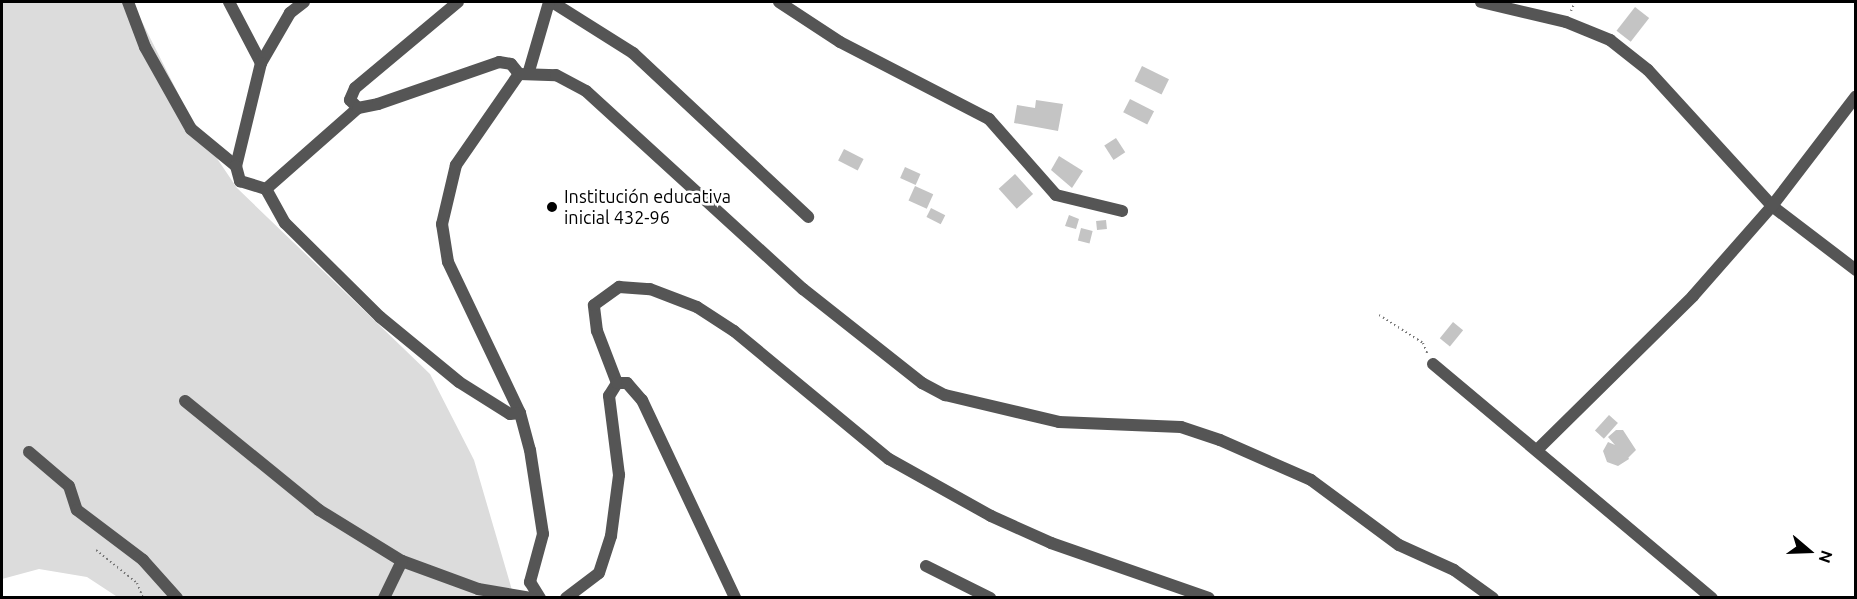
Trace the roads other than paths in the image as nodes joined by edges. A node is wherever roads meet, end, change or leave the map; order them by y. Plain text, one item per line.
1 (128, 2) edge
2 (229, 2) edge
3 (304, 2) edge
4 (458, 2) edge
5 (550, 2) edge
6 (779, 2) edge
7 (1481, 2) edge
8 (261, 63) junction
9 (524, 72) junction
10 (1856, 96) edge
11 (358, 108) junction
12 (236, 166) junction
13 (266, 189) junction
14 (1772, 206) junction
15 (1122, 212) dead end
16 (808, 217) dead end
17 (1856, 270) edge
18 (1433, 364) road end
19 (617, 383) junction
20 (185, 401) dead end
21 (520, 413) junction
22 (1538, 449) junction
23 (29, 452) dead end
24 (402, 561) junction
25 (926, 566) dead end
26 (477, 593) edge
27 (177, 597) edge
28 (384, 597) edge
29 (532, 597) edge
30 (540, 597) edge
31 (566, 597) edge
32 (735, 597) edge
33 (990, 597) edge
34 (1209, 597) edge
35 (1493, 597) edge
36 (1712, 597) edge

1 - 12 street
2 - 8 street
3 - 8 street
4 - 11 street
5 - 9 street
5 - 16 street
6 - 15 street
7 - 14 street
8 - 12 street
9 - 11 street
9 - 21 street
9 - 35 street
10 - 14 street
11 - 13 street
12 - 13 street
13 - 21 street
14 - 17 street
14 - 22 street
18 - 22 street
19 - 31 street
19 - 32 street
19 - 34 street
20 - 24 street
21 - 30 street
22 - 36 street
23 - 27 street
24 - 26 street
24 - 28 street
25 - 33 street
26 - 29 street

